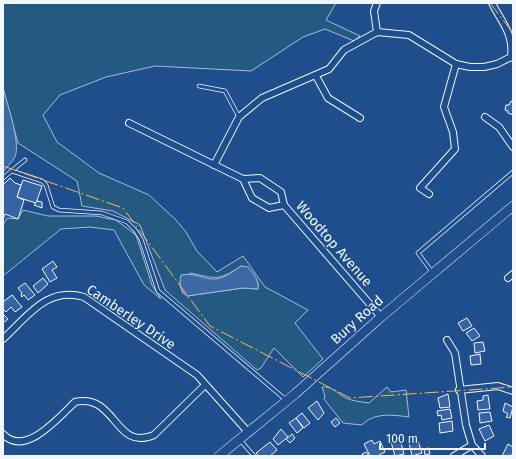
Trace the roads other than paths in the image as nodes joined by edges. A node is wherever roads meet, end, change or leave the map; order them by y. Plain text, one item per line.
1 (377, 3) edge
2 (492, 3) edge
3 (377, 32) junction
4 (512, 57) edge
5 (456, 64) junction
6 (316, 76) junction
7 (200, 86) dead end
8 (239, 116) junction
9 (485, 117) dead end
10 (360, 118) dead end
11 (129, 123) dead end
12 (513, 147) edge
13 (25, 160) dead end
14 (214, 165) junction
15 (12, 171) junction
16 (513, 172) edge
17 (3, 178) edge
18 (243, 179) junction
19 (429, 194) dead end
20 (284, 205) junction
21 (513, 206) edge
22 (432, 273) junction
23 (381, 317) junction
24 (3, 339) edge
25 (447, 340) dead end
26 (205, 386) junction
27 (459, 390) junction
28 (513, 391) edge
29 (287, 401) junction
30 (249, 433) junction
31 (3, 434) edge
32 (240, 440) junction
33 (472, 444) junction
34 (219, 456) edge
35 (254, 456) edge
36 (454, 456) edge
37 (482, 456) edge

1 - 3 street
2 - 4 street
3 - 5 street
3 - 6 street
4 - 5 street
5 - 19 street
6 - 8 street
6 - 10 street
7 - 8 lane
8 - 14 street
9 - 12 street
11 - 14 street, Woodtop Avenue
13 - 15 lane
14 - 18 street, Woodtop Avenue
15 - 17 lane
15 - 29 lane
16 - 22 lane
18 - 20 street, Woodtop Avenue
18 - 20 street, Woodtop Avenue
20 - 23 street, Woodtop Avenue
21 - 22 main road, Bury Road
22 - 23 main road, Bury Road
23 - 29 main road, Bury Road
24 - 26 street, Camberley Drive
25 - 27 street
26 - 30 street, Camberley Drive
26 - 31 street
27 - 28 street
27 - 33 street
29 - 30 main road, Bury Road
30 - 32 main road, Bury Road
32 - 34 main road, Bury Road
32 - 35 lane
33 - 36 street
33 - 37 street

